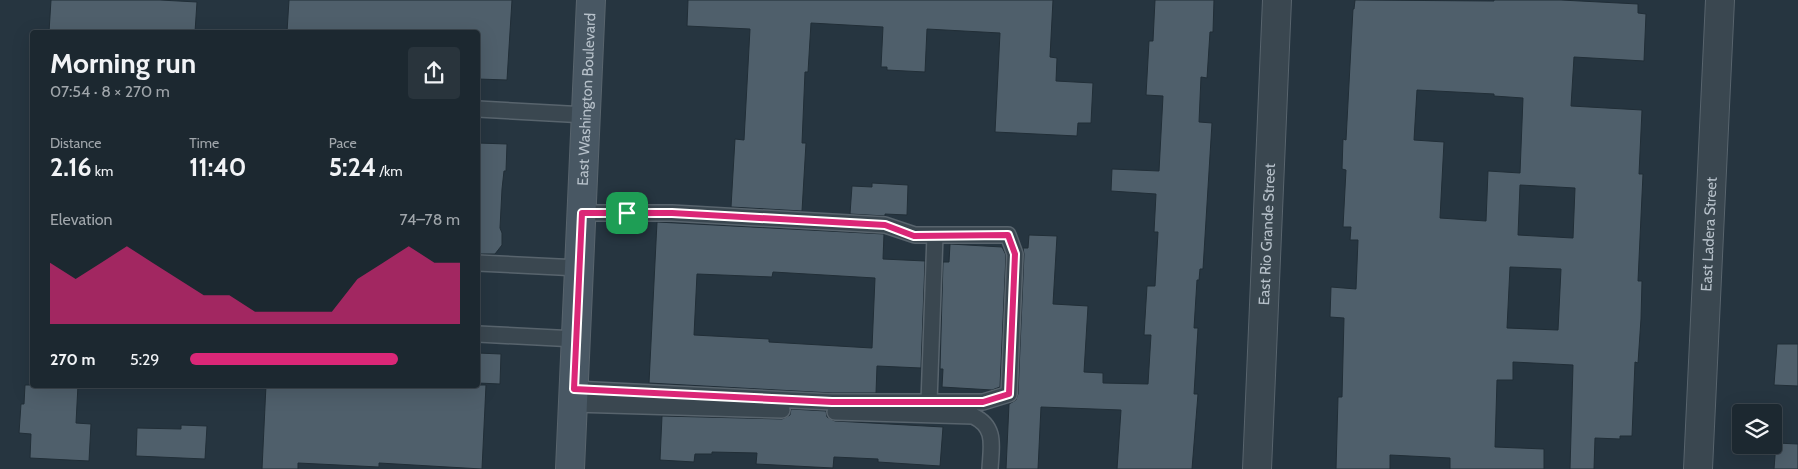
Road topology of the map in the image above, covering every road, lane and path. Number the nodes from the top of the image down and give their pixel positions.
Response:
1 (591, 0) edge
2 (1277, 0) edge
3 (1720, 0) edge
4 (480, 109) edge
5 (586, 115) junction
6 (582, 213) junction
7 (936, 235) junction
8 (480, 263) edge
9 (580, 268) junction
10 (480, 334) edge
11 (576, 339) junction
12 (574, 397) junction
13 (929, 402) junction
14 (570, 469) edge
15 (990, 469) edge
16 (1257, 469) edge
17 (1698, 469) edge

1 - 5 main road, East Washington Boulevard
2 - 16 street, East Rio Grande Street
3 - 17 street, East Ladera Street
4 - 5 lane
5 - 6 main road, East Washington Boulevard
6 - 7 lane
6 - 9 main road, East Washington Boulevard
7 - 13 lane
7 - 13 lane
8 - 9 lane
9 - 11 main road, East Washington Boulevard
10 - 11 lane
11 - 12 main road, East Washington Boulevard
12 - 13 lane
12 - 14 main road, East Washington Boulevard
12 - 15 lane

